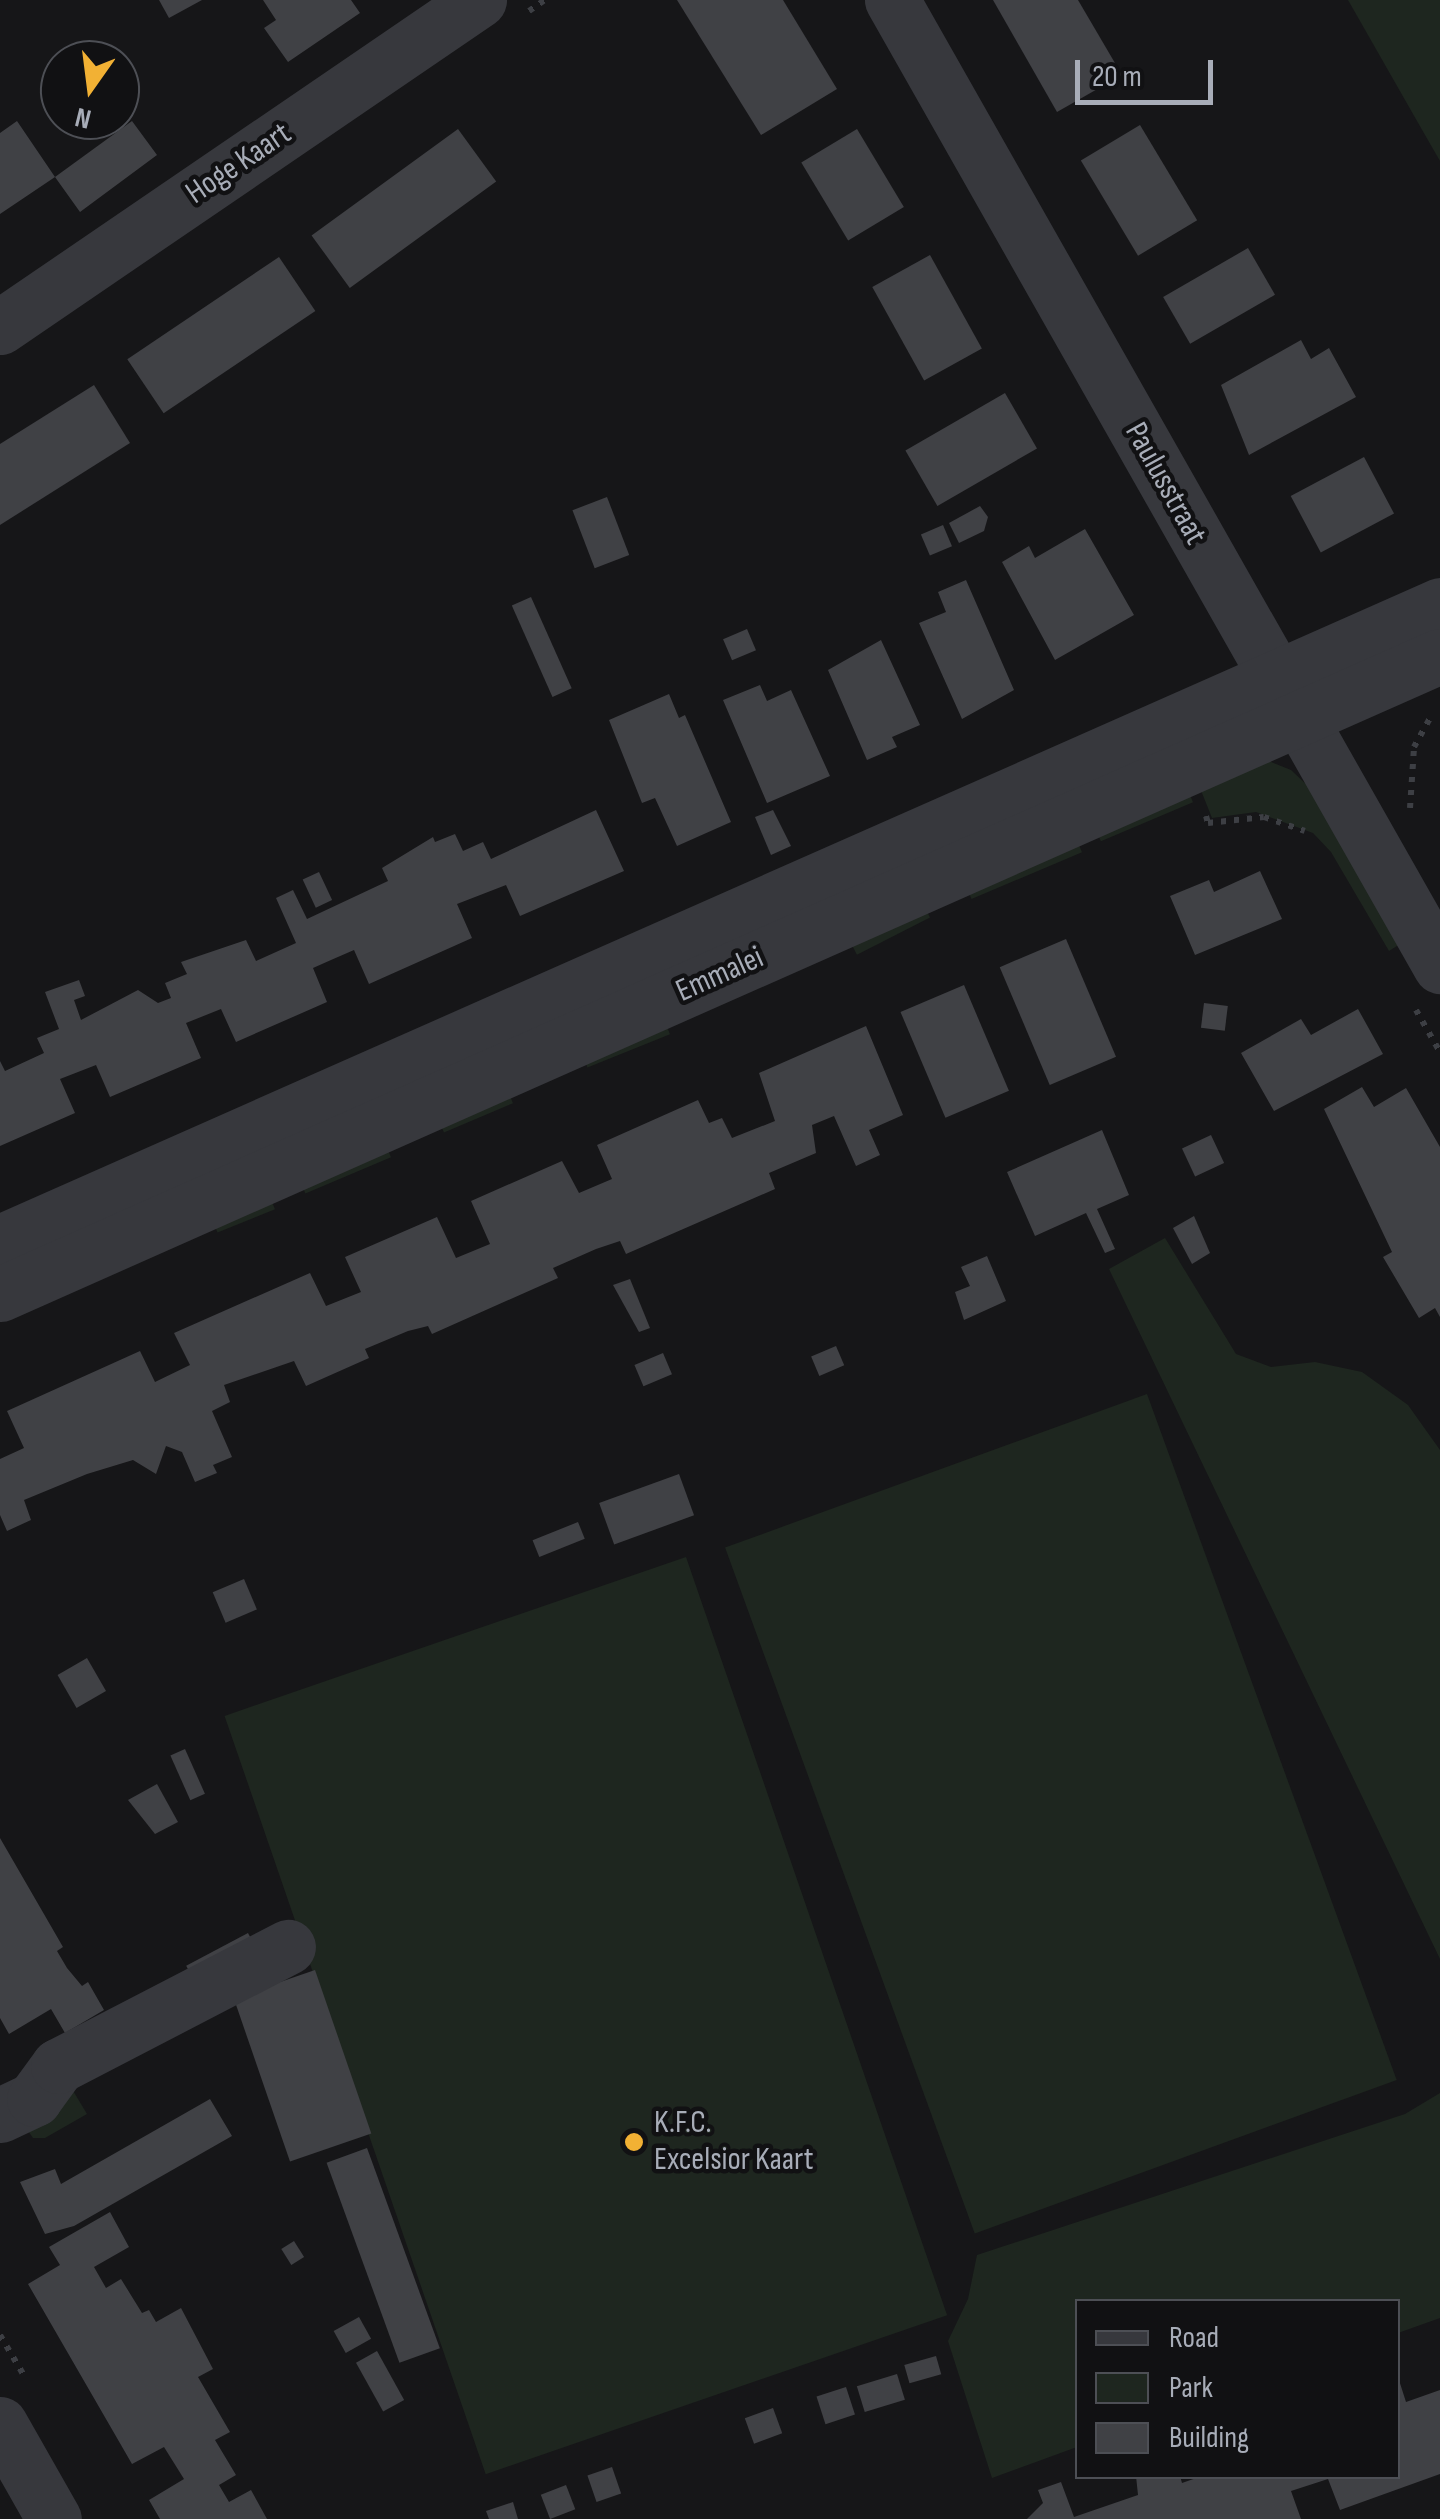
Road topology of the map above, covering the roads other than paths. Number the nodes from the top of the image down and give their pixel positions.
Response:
1 (479, 0) edge
2 (892, 0) edge
3 (0, 327) edge
4 (1440, 606) edge
5 (1434, 681) edge
6 (1287, 698) junction
7 (1424, 981) edge
8 (0, 1242) edge
9 (0, 1294) edge
10 (288, 1947) dead end
11 (0, 2115) edge
12 (0, 2424) edge
13 (54, 2519) edge

1 - 3 street, Hoge Kaart
2 - 6 street, Paulusstraat
4 - 6 street, Emmalei
5 - 6 street, Emmalei
6 - 7 street, Paulusstraat
6 - 8 street, Emmalei
6 - 9 street, Emmalei
10 - 11 street
12 - 13 street

